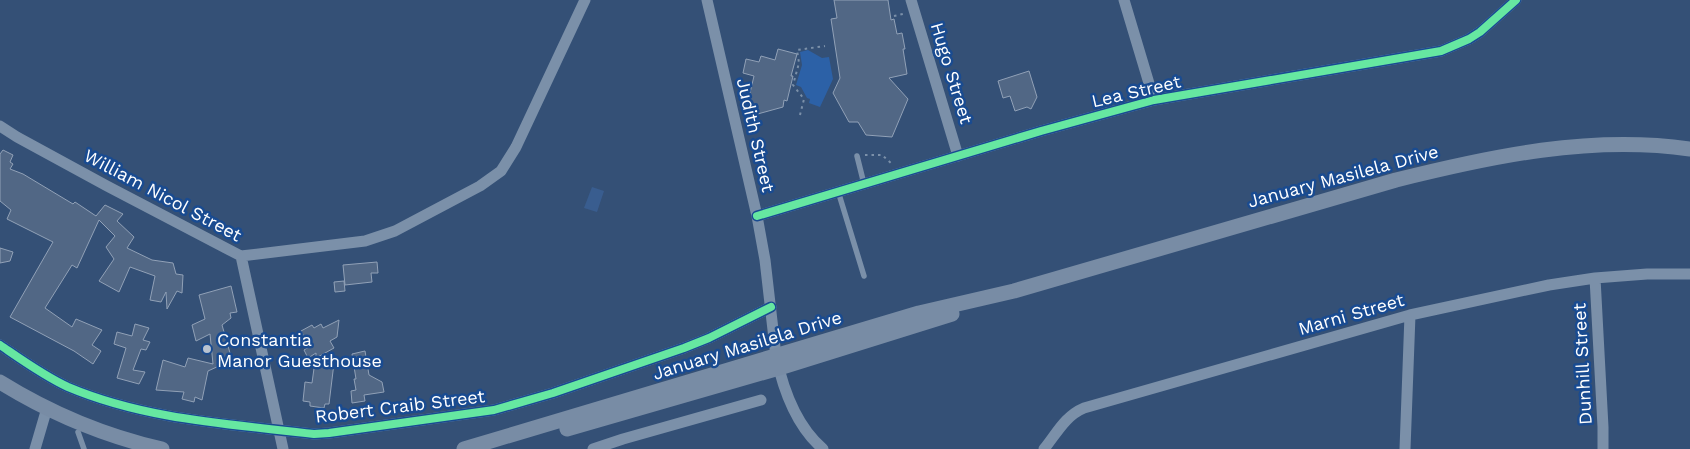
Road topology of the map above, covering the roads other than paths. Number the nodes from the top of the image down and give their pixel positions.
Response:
1 (585, 0) edge
2 (707, 0) edge
3 (912, 0) edge
4 (1124, 0) edge
5 (1516, 0) edge
6 (1154, 100) junction
7 (0, 126) edge
8 (1690, 148) edge
9 (857, 156) road end
10 (958, 156) junction
11 (864, 184) junction
12 (838, 192) junction
13 (757, 216) junction
14 (241, 256) junction
15 (1690, 274) edge
16 (864, 276) dead end
17 (1595, 278) junction
18 (772, 307) junction
19 (1410, 315) junction
20 (0, 345) edge
21 (777, 362) junction
22 (0, 382) edge
23 (0, 394) edge
24 (761, 400) dead end
25 (46, 412) junction
26 (278, 430) junction
27 (78, 432) junction
28 (35, 449) edge
29 (84, 449) edge
30 (126, 449) edge
31 (162, 449) edge
32 (282, 449) edge
33 (464, 449) edge
34 (493, 449) edge
35 (593, 449) edge
36 (823, 449) edge
37 (1044, 449) edge
38 (1405, 449) edge
39 (1603, 449) edge

1 - 14 street, William Nicol Street
2 - 13 street, Judith Street
3 - 10 street, Hugo Street
4 - 6 street
5 - 6 street, Lea Street
6 - 10 street, Lea Street
7 - 14 street, William Nicol Street
8 - 21 main road, January Masilela Drive
9 - 11 lane
10 - 11 street, Lea Street
11 - 12 street, Lea Street
12 - 13 street, Lea Street
12 - 16 lane
13 - 18 street, Judith Street
14 - 26 street
15 - 17 street, Marni Street
17 - 19 street, Marni Street
17 - 39 street, Dunhill Street
18 - 21 street, Judith Street
18 - 26 street, Robert Craib Street
19 - 37 street, Marni Street
19 - 38 street
20 - 26 street, Robert Craib Street
21 - 33 main road, January Masilela Drive
21 - 34 main road, January Masilela Drive
21 - 36 street, Judith Street
22 - 25 main road
23 - 25 main road
24 - 35 street
25 - 27 main road
25 - 28 street
25 - 31 main road
26 - 32 street
27 - 29 lane
27 - 30 main road

